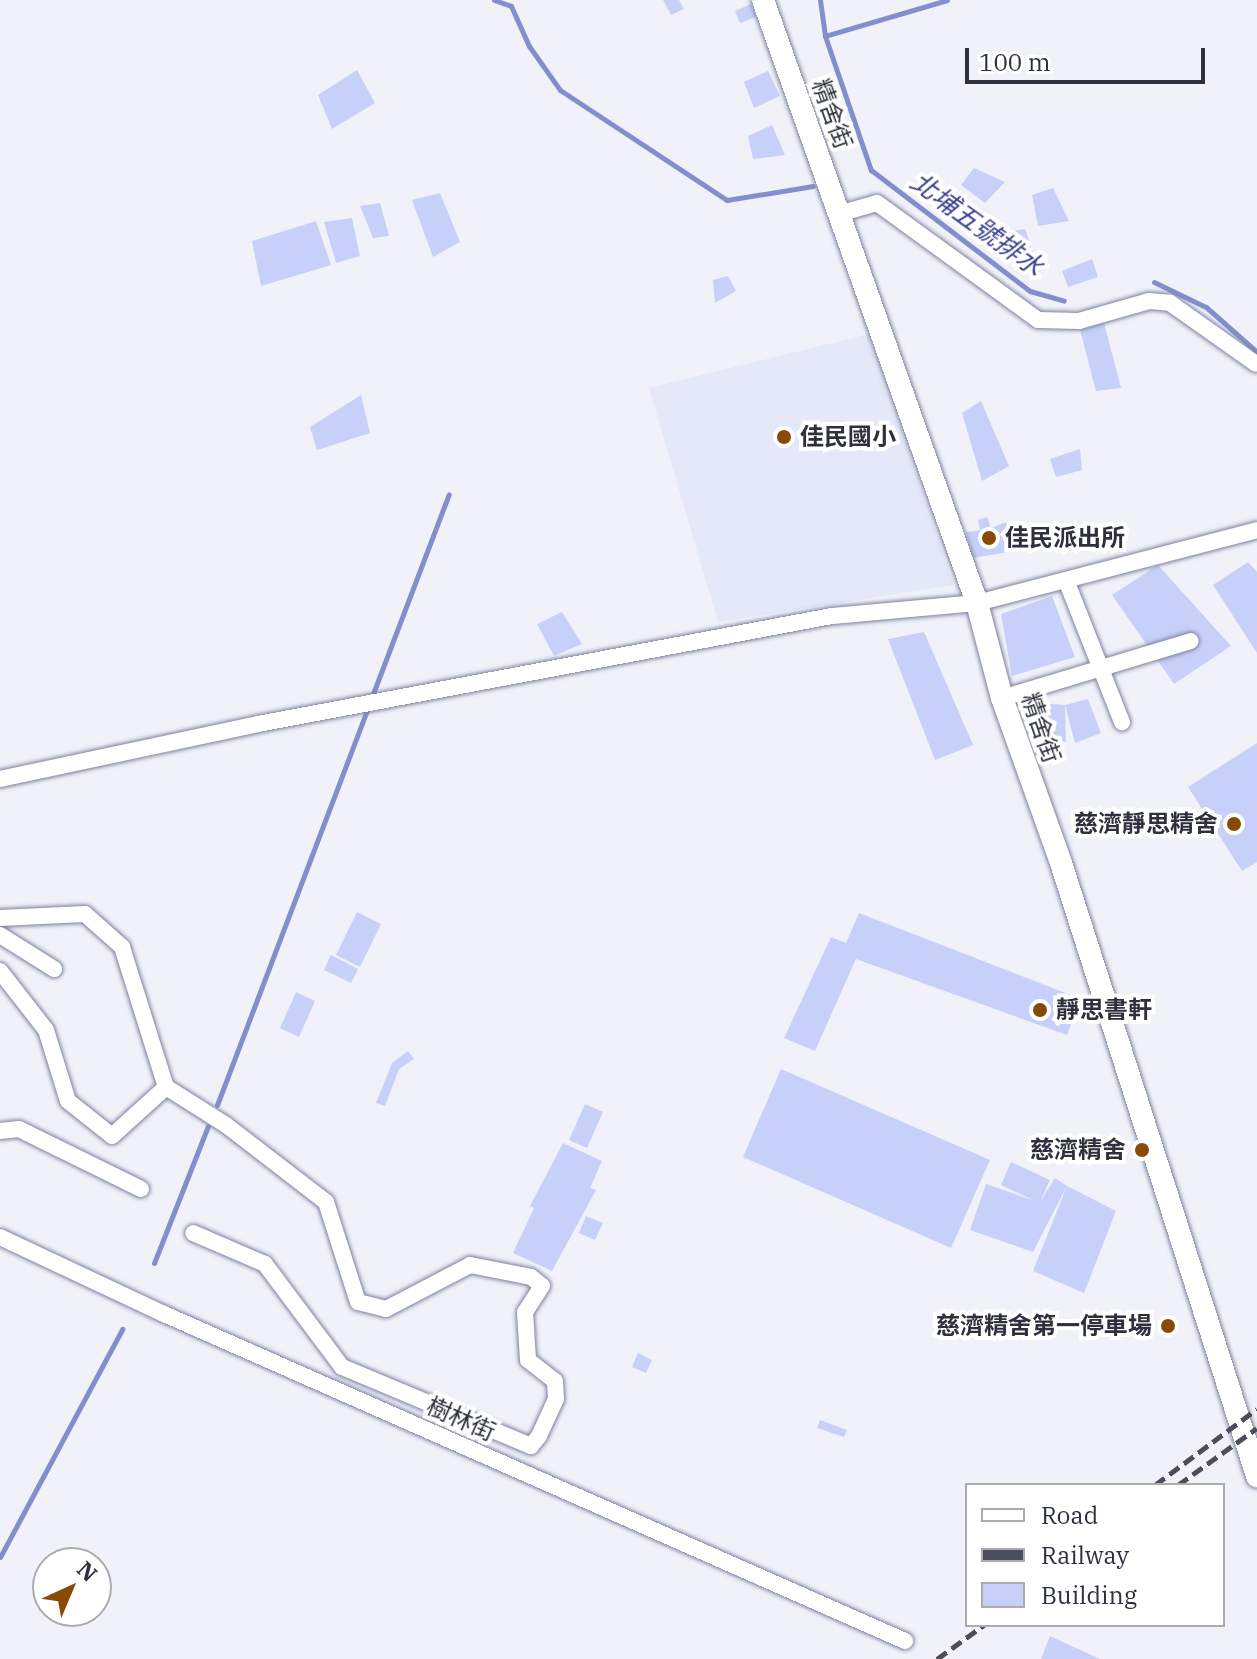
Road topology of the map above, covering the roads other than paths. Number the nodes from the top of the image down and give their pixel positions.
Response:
1 (763, 0) edge
2 (842, 213) junction
3 (1256, 364) edge
4 (1257, 530) edge
5 (1066, 580) junction
6 (977, 603) junction
7 (1191, 641) dead end
8 (1100, 665) junction
9 (1002, 698) junction
10 (1122, 722) dead end
11 (0, 779) edge
12 (0, 918) edge
13 (0, 935) edge
14 (54, 969) dead end
15 (0, 971) edge
16 (166, 1087) junction
17 (0, 1131) edge
18 (141, 1189) dead end
19 (193, 1233) dead end
20 (0, 1237) edge
21 (1257, 1476) edge
22 (905, 1641) dead end

1 - 2 street, 精舍街
2 - 3 street
2 - 6 street, 精舍街
4 - 5 street
5 - 6 street
5 - 8 street
6 - 9 street, 精舍街
6 - 11 street
7 - 8 street
8 - 9 street
8 - 10 street
9 - 21 street, 精舍街
12 - 16 street
13 - 14 street
15 - 16 street
16 - 19 street
17 - 18 street
20 - 22 street, 樹林街

